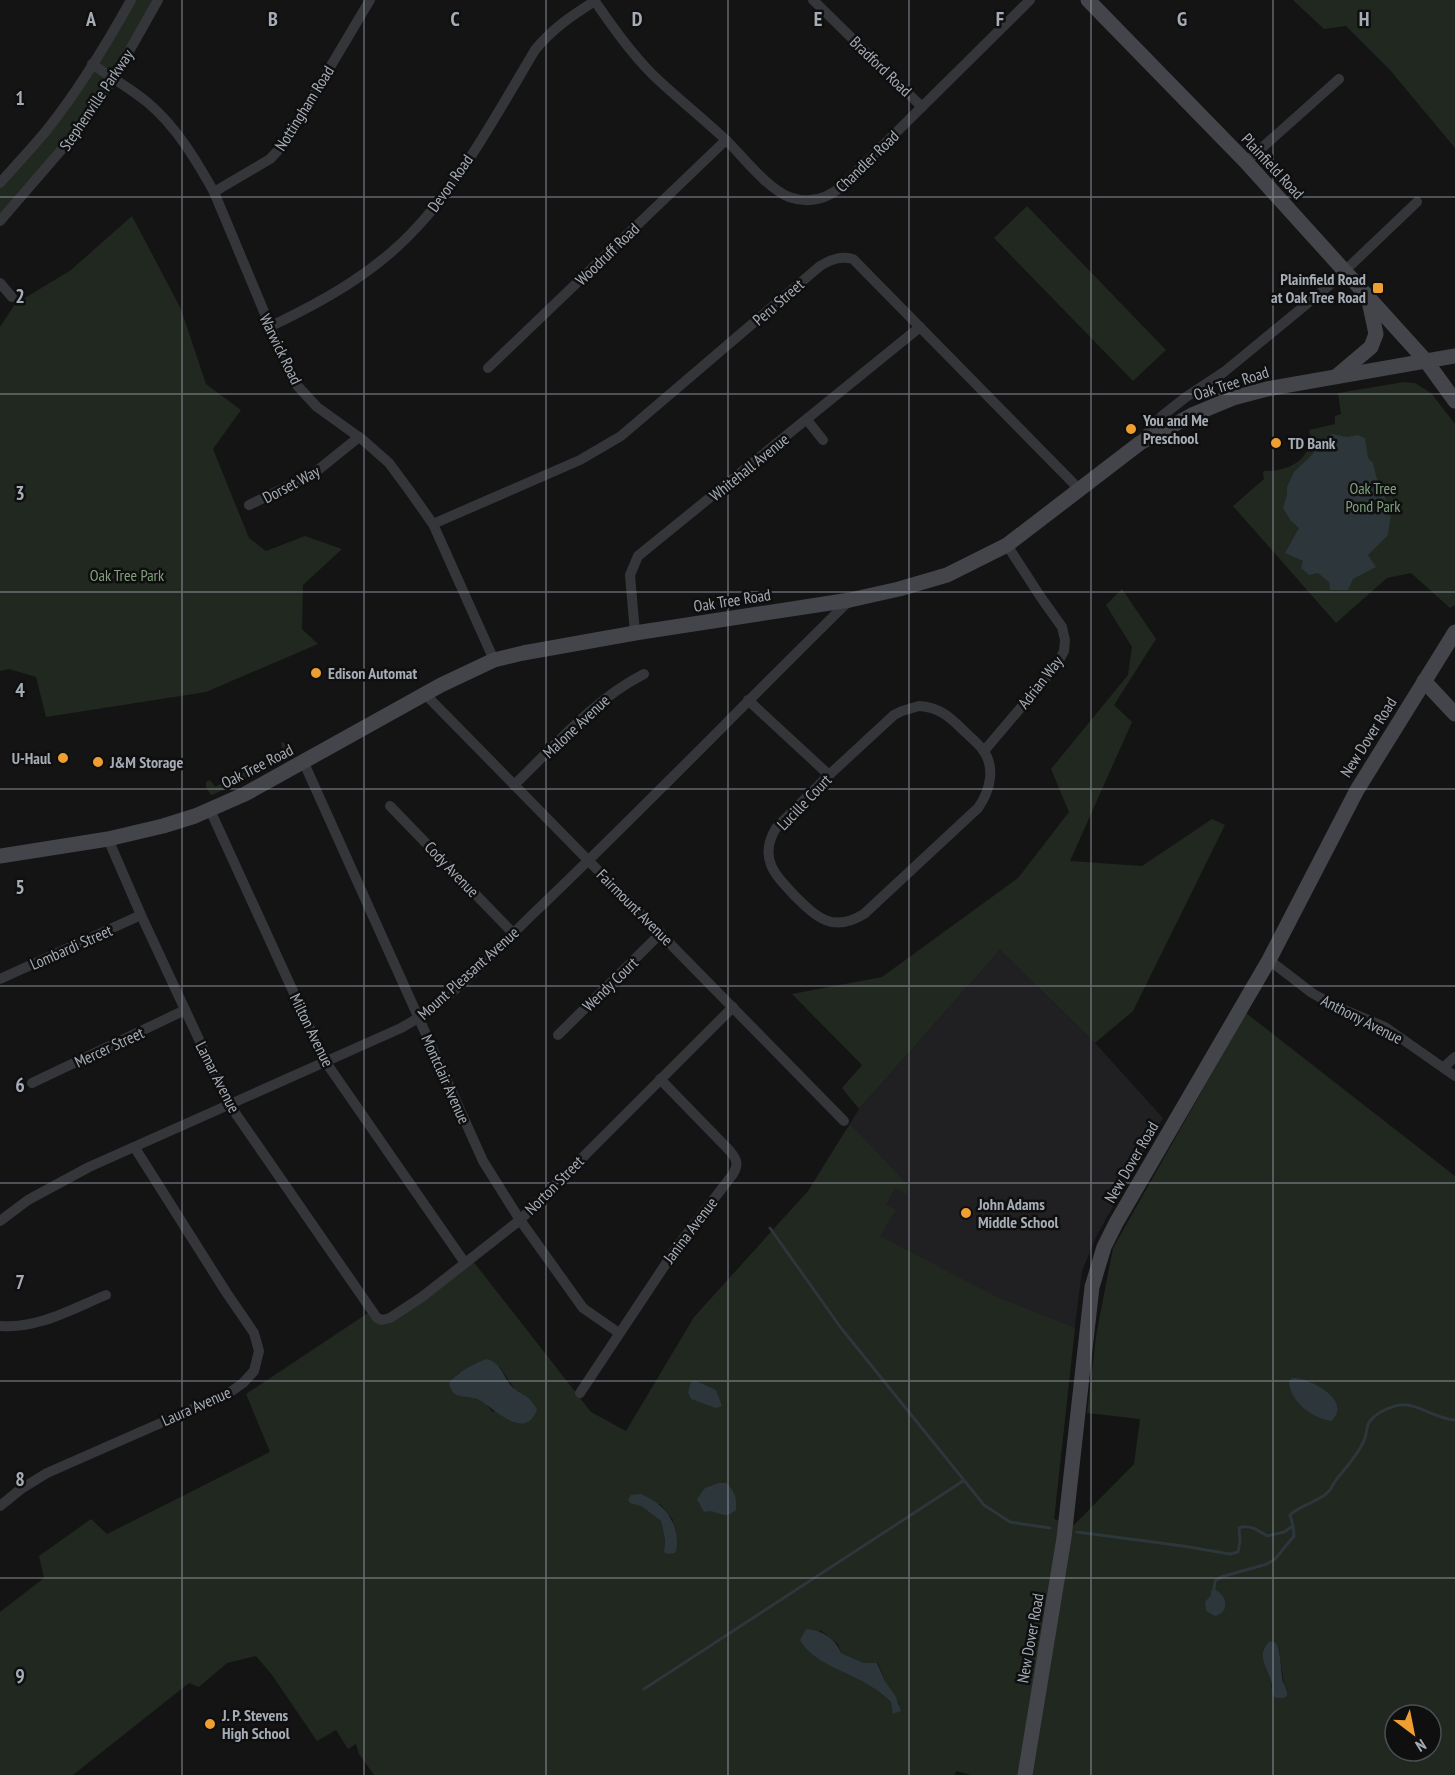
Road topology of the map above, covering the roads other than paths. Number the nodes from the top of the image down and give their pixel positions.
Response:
1 (131, 0) edge
2 (158, 0) edge
3 (370, 0) edge
4 (813, 0) edge
5 (1030, 0) edge
6 (1088, 0) edge
7 (594, 1) edge
8 (92, 64) junction
9 (113, 79) junction
10 (1339, 79) dead end
11 (922, 107) junction
12 (726, 140) junction
13 (1246, 162) junction
14 (0, 183) edge
15 (214, 192) junction
16 (1417, 202) dead end
17 (0, 221) edge
18 (1344, 271) junction
19 (0, 284) edge
20 (12, 297) dead end
21 (1369, 299) junction
22 (269, 327) junction
23 (920, 327) junction
24 (1455, 356) edge
25 (1426, 361) junction
26 (488, 368) dead end
27 (1337, 376) junction
28 (1455, 401) edge
29 (807, 420) junction
30 (359, 437) junction
31 (823, 440) dead end
32 (1140, 443) junction
33 (1080, 490) junction
34 (249, 505) dead end
35 (433, 524) junction
36 (1007, 545) junction
37 (850, 600) junction
38 (1455, 632) edge
39 (635, 633) junction
40 (494, 660) junction
41 (644, 674) dead end
42 (1424, 681) junction
43 (425, 694) junction
44 (748, 700) junction
45 (1455, 714) edge
46 (984, 751) junction
47 (304, 762) junction
48 (829, 775) junction
49 (514, 785) junction
50 (390, 806) dead end
51 (210, 810) junction
52 (108, 839) junction
53 (0, 855) edge
54 (589, 861) junction
55 (141, 915) junction
56 (513, 933) junction
57 (661, 933) junction
58 (1269, 960) junction
59 (0, 979) edge
60 (733, 1008) junction
61 (185, 1010) junction
62 (418, 1019) junction
63 (558, 1035) dead end
64 (1455, 1057) edge
65 (325, 1060) junction
66 (1444, 1067) junction
67 (1455, 1076) edge
68 (660, 1080) junction
69 (32, 1083) dead end
70 (229, 1104) junction
71 (844, 1121) dead end
72 (135, 1148) junction
73 (520, 1220) junction
74 (0, 1221) edge
75 (465, 1263) junction
76 (106, 1294) dead end
77 (362, 1297) joint
78 (0, 1326) edge
79 (619, 1333) junction
80 (580, 1393) dead end
81 (0, 1506) edge
82 (1026, 1775) edge

1 - 8 street, Stephenville Parkway
2 - 9 street, Stephenville Parkway
3 - 15 street, Nottingham Road
4 - 11 street, Bradford Road
5 - 11 street, Chandler Road
6 - 13 street, Plainfield Road
7 - 12 street, Chandler Road
7 - 22 street, Devon Road
8 - 9 street, Warwick Road
8 - 14 street, Stephenville Parkway
9 - 15 street, Warwick Road
9 - 17 street, Stephenville Parkway
10 - 13 street
11 - 12 street, Chandler Road
12 - 26 street, Woodruff Road
13 - 18 street, Plainfield Road
15 - 22 street, Warwick Road
16 - 18 street
18 - 21 street, Plainfield Road
18 - 32 street
19 - 20 street
21 - 25 street, Plainfield Road
21 - 27 street
22 - 30 street, Warwick Road
23 - 29 street, Whitehall Avenue
23 - 33 street, Peru Street
23 - 35 street, Peru Street
24 - 25 street, Oak Tree Road
25 - 27 street, Oak Tree Road
25 - 28 street
27 - 32 street, Oak Tree Road
29 - 31 street
29 - 39 street, Whitehall Avenue
30 - 34 street, Dorset Way
30 - 35 street, Warwick Road
32 - 33 street, Oak Tree Road
33 - 36 street, Oak Tree Road
35 - 40 street, Warwick Road
36 - 37 street, Oak Tree Road
36 - 46 street, Adrian Way
37 - 39 street, Oak Tree Road
37 - 44 street, Mount Pleasant Avenue
38 - 42 street, New Dover Road
39 - 40 street, Oak Tree Road
40 - 43 street, Oak Tree Road
41 - 49 street, Malone Avenue
42 - 45 street
42 - 58 street, New Dover Road
43 - 47 street, Oak Tree Road
43 - 49 street, Fairmount Avenue
44 - 48 street
44 - 54 street, Mount Pleasant Avenue
46 - 48 street, Lucille Court
46 - 48 street, Lucille Court
47 - 51 street, Oak Tree Road
47 - 62 street, Montclair Avenue
49 - 54 street, Fairmount Avenue
50 - 56 street, Cody Avenue
51 - 52 street, Oak Tree Road
51 - 65 street, Milton Avenue
52 - 53 street, Oak Tree Road
52 - 55 street, Lamar Avenue
54 - 56 street, Mount Pleasant Avenue
54 - 57 street, Fairmount Avenue
55 - 59 street, Lombardi Street
55 - 61 street, Lamar Avenue
56 - 62 street, Mount Pleasant Avenue
57 - 60 street, Fairmount Avenue
57 - 63 street, Wendy Court
58 - 66 street, Anthony Avenue
58 - 82 street, New Dover Road
60 - 68 street, Norton Street
60 - 71 street, Fairmount Avenue
61 - 69 street, Mercer Street
61 - 70 street, Lamar Avenue
62 - 65 street, Mount Pleasant Avenue
62 - 73 street, Montclair Avenue
64 - 66 street
65 - 70 street, Mount Pleasant Avenue
65 - 75 street, Milton Avenue
66 - 67 street, Anthony Avenue
68 - 73 street, Norton Street
68 - 79 street, Janina Avenue
70 - 72 street, Mount Pleasant Avenue
70 - 77 street, Lamar Avenue
72 - 74 street, Mount Pleasant Avenue
72 - 81 street, Laura Avenue
73 - 75 street, Norton Street
73 - 79 street, Montclair Avenue
75 - 77 street, Norton Street
76 - 78 street
79 - 80 street, Janina Avenue

